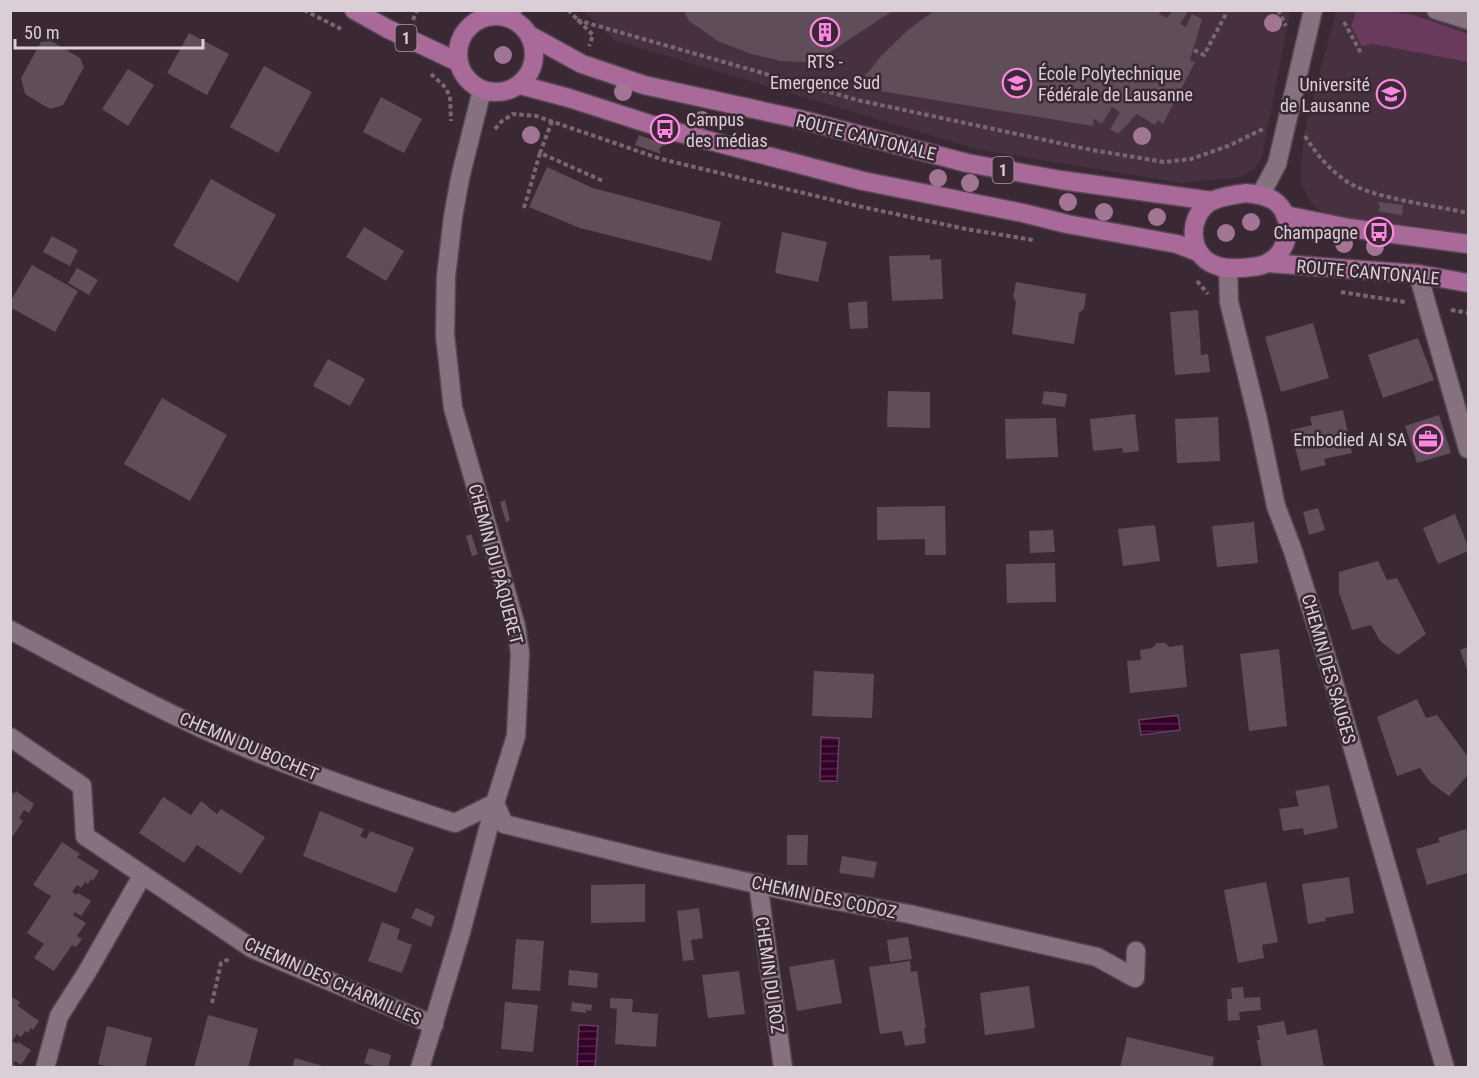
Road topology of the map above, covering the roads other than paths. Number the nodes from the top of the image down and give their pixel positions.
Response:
1 (354, 10) edge
2 (1313, 10) edge
3 (1436, 10) edge
4 (476, 14) edge
5 (512, 14) edge
6 (1468, 20) edge
7 (531, 36) junction
8 (458, 62) junction
9 (520, 85) junction
10 (482, 90) junction
11 (1261, 194) junction
12 (1212, 201) junction
13 (1285, 215) junction
14 (1468, 244) edge
15 (1198, 252) junction
16 (1268, 264) junction
17 (1228, 268) junction
18 (1418, 274) junction
19 (1468, 283) edge
20 (1468, 448) edge
21 (10, 630) edge
22 (10, 737) edge
23 (495, 803) junction
24 (142, 876) junction
25 (758, 883) junction
26 (1136, 951) dead end
27 (434, 1025) junction
28 (45, 1068) edge
29 (420, 1068) edge
30 (783, 1068) edge
31 (1445, 1068) edge

1 - 8 main road, 1
2 - 11 street
3 - 6 street
4 - 5 main road
4 - 8 main road
5 - 7 main road
7 - 9 main road
7 - 12 main road, ROUTE CANTONALE / 1
8 - 10 main road
9 - 10 main road
9 - 15 main road, 1
10 - 23 street, CHEMIN DU PÂQUERET
11 - 12 main road
11 - 13 main road
12 - 15 main road
13 - 14 main road
13 - 16 main road
15 - 17 main road
16 - 17 main road
16 - 18 main road, ROUTE CANTONALE
17 - 31 street, CHEMIN DES SAUGES
18 - 19 main road, ROUTE CANTONALE
18 - 20 street
21 - 23 street, CHEMIN DU BOCHET
22 - 24 street, CHEMIN DES CHARMILLES
23 - 25 street, CHEMIN DES CODOZ
23 - 27 street, CHEMIN DU PÂQUERET
24 - 27 street, CHEMIN DES CHARMILLES
24 - 28 street
25 - 26 street, CHEMIN DES CODOZ
25 - 30 street, CHEMIN DU ROZ
27 - 29 street, CHEMIN DU PÂQUERET

